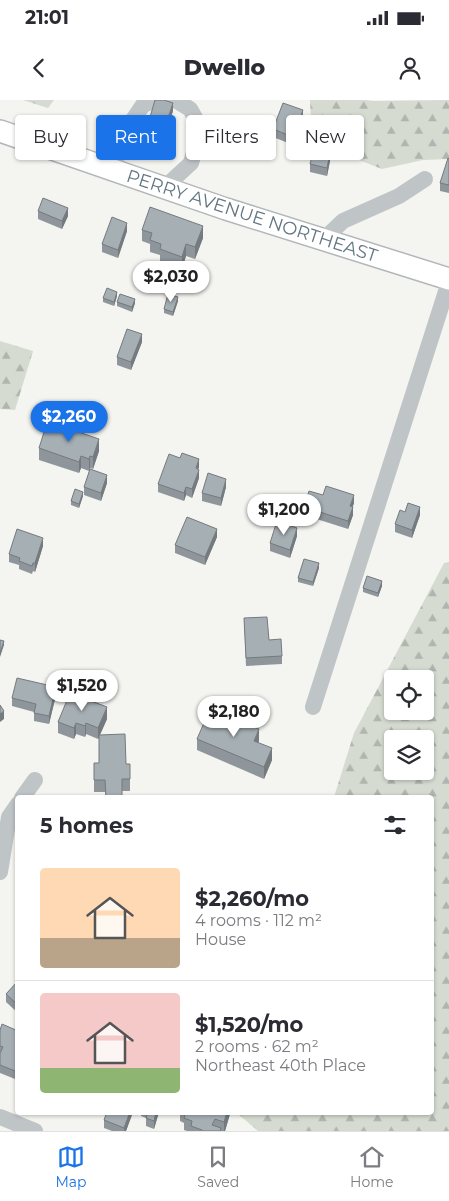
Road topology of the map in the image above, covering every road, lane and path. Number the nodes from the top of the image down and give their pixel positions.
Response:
1 (155, 100) edge
2 (175, 100) edge
3 (0, 131) edge
4 (112, 170) junction
5 (425, 179) dead end
6 (164, 188) junction
7 (323, 240) junction
8 (449, 281) edge
9 (313, 706) dead end
10 (35, 780) dead end
11 (24, 795) edge
12 (15, 808) edge
13 (0, 872) edge
14 (0, 1117) edge
15 (27, 1129) edge

1 - 4 street
2 - 6 street
3 - 4 main road, PERRY AVENUE NORTHEAST
4 - 6 main road, PERRY AVENUE NORTHEAST
5 - 7 street
6 - 7 main road, PERRY AVENUE NORTHEAST
7 - 8 main road, PERRY AVENUE NORTHEAST
8 - 9 street
10 - 11 street
12 - 13 street
14 - 15 street

